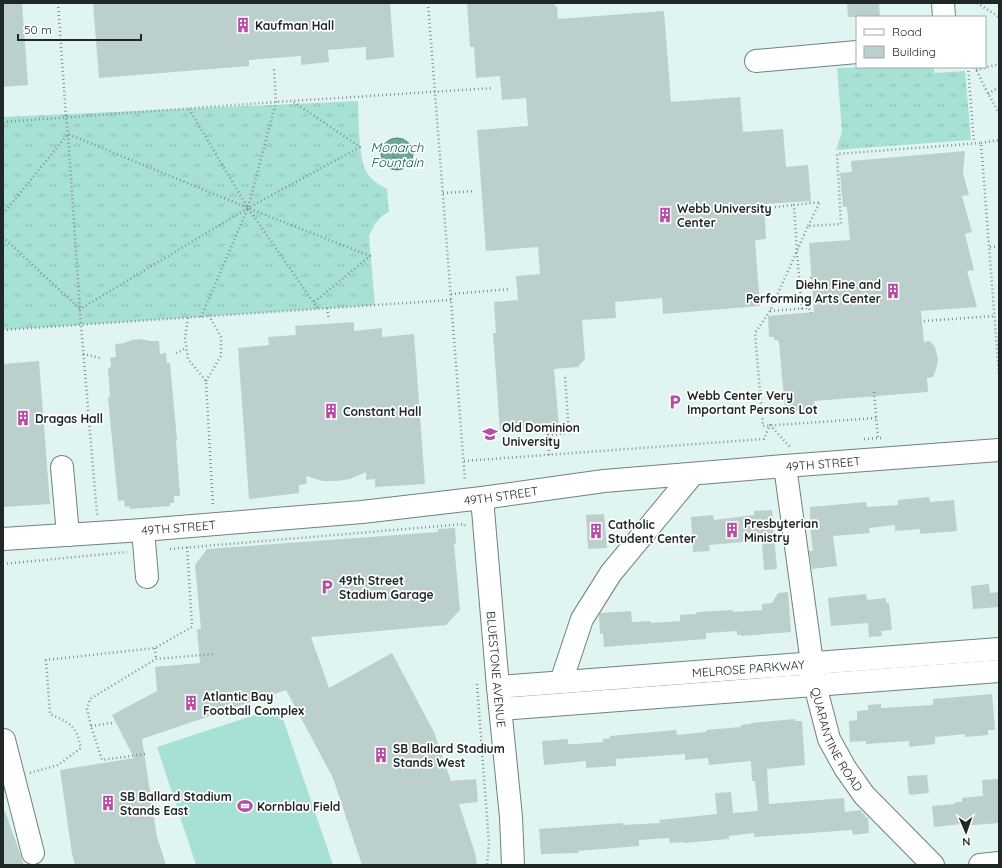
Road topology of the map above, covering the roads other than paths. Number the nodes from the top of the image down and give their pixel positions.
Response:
1 (942, 3) edge
2 (944, 16) edge
3 (856, 52) edge
4 (756, 61) dead end
5 (999, 450) edge
6 (788, 457) junction
7 (62, 467) dead end
8 (693, 474) junction
9 (482, 498) junction
10 (68, 535) junction
11 (3, 539) edge
12 (144, 540) junction
13 (147, 577) dead end
14 (999, 649) edge
15 (811, 664) junction
16 (999, 671) edge
17 (561, 682) junction
18 (815, 685) junction
19 (498, 687) junction
20 (501, 709) junction
21 (4, 740) edge
22 (33, 854) dead end
23 (999, 864) edge
24 (513, 865) edge
25 (933, 865) edge
26 (980, 865) edge

1 - 2 street
3 - 4 street
5 - 6 street, 49TH STREET
6 - 8 street, 49TH STREET
6 - 15 street, QUARANTINE ROAD
7 - 10 street
8 - 9 street, 49TH STREET
8 - 17 street
9 - 12 street, 49TH STREET
9 - 19 street, BLUESTONE AVENUE
10 - 11 street, 49TH STREET
10 - 12 street, 49TH STREET
12 - 13 street
14 - 15 street, MELROSE PARKWAY
15 - 17 street, MELROSE PARKWAY
15 - 18 street, QUARANTINE ROAD
16 - 18 street, MELROSE PARKWAY
17 - 19 street, MELROSE PARKWAY
18 - 20 street, MELROSE PARKWAY
18 - 25 street, QUARANTINE ROAD
19 - 20 street, BLUESTONE AVENUE
20 - 24 street, BLUESTONE AVENUE
21 - 22 street
23 - 26 street

